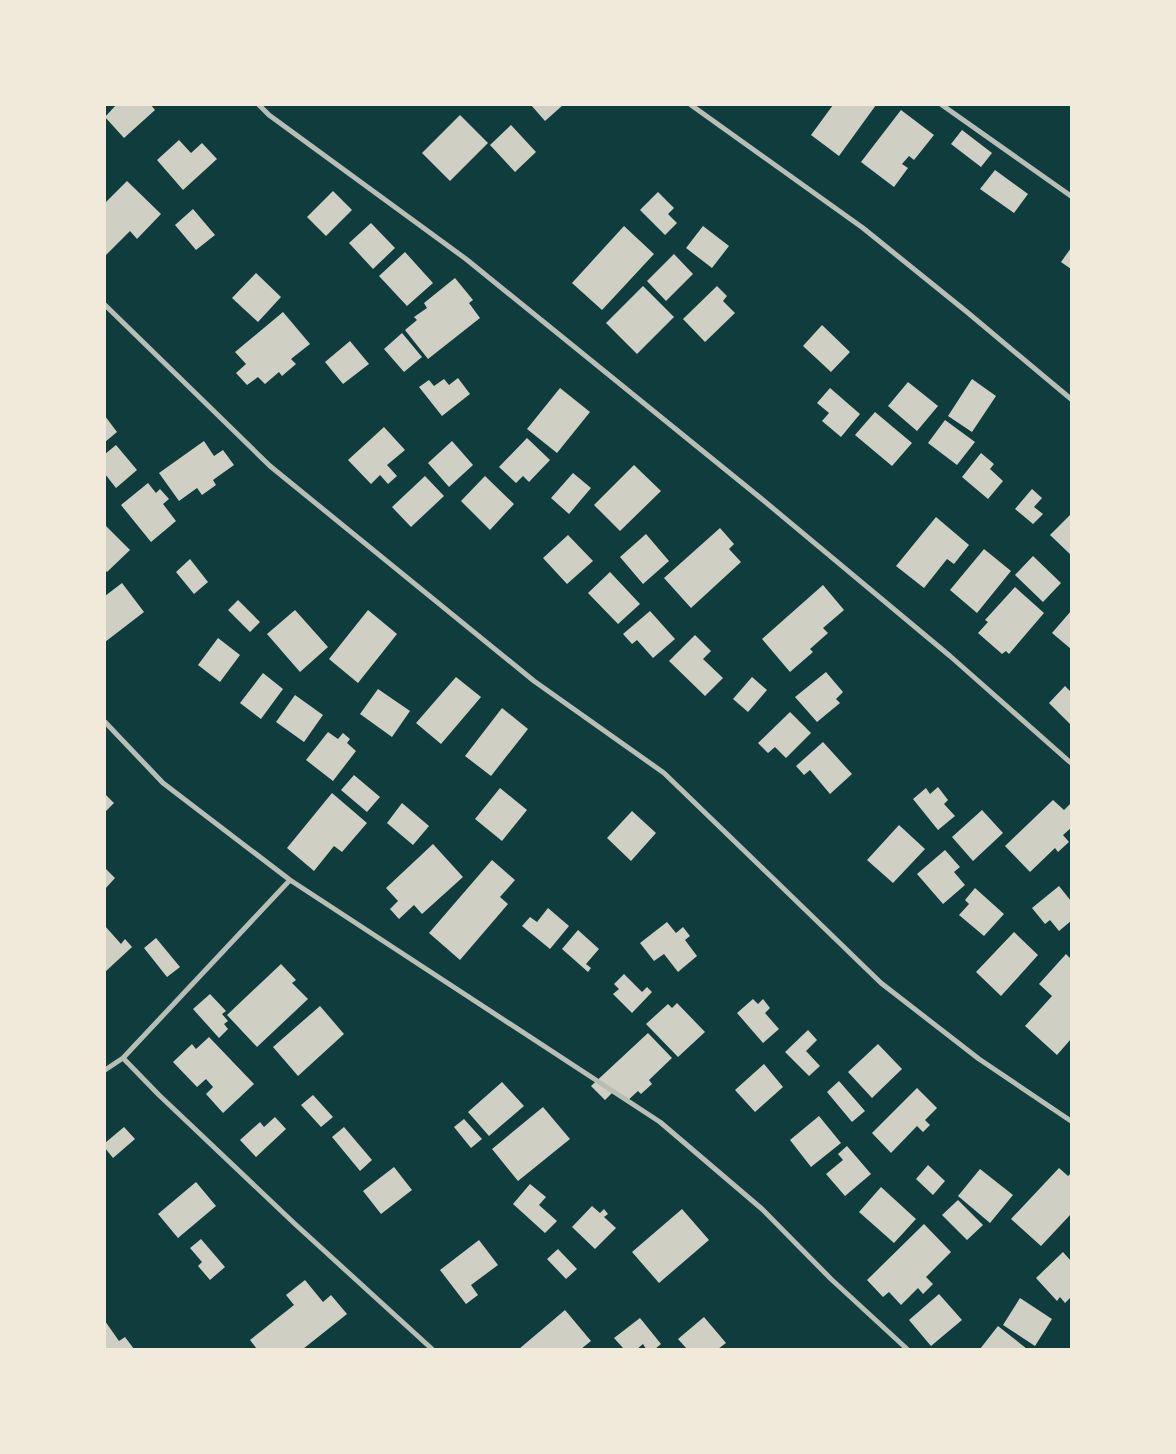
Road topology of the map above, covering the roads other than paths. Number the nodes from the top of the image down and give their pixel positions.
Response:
1 (259, 105) edge
2 (691, 105) edge
3 (942, 105) edge
4 (1071, 196) edge
5 (105, 305) edge
6 (1071, 399) edge
7 (105, 722) edge
8 (1071, 763) edge
9 (290, 880) junction
10 (123, 1058) junction
11 (105, 1070) edge
12 (1071, 1121) edge
13 (432, 1349) edge
14 (907, 1349) edge

1 - 8 street
2 - 6 street
3 - 4 street
5 - 12 street
7 - 9 street
9 - 10 street
9 - 14 street
10 - 11 street
10 - 13 street

